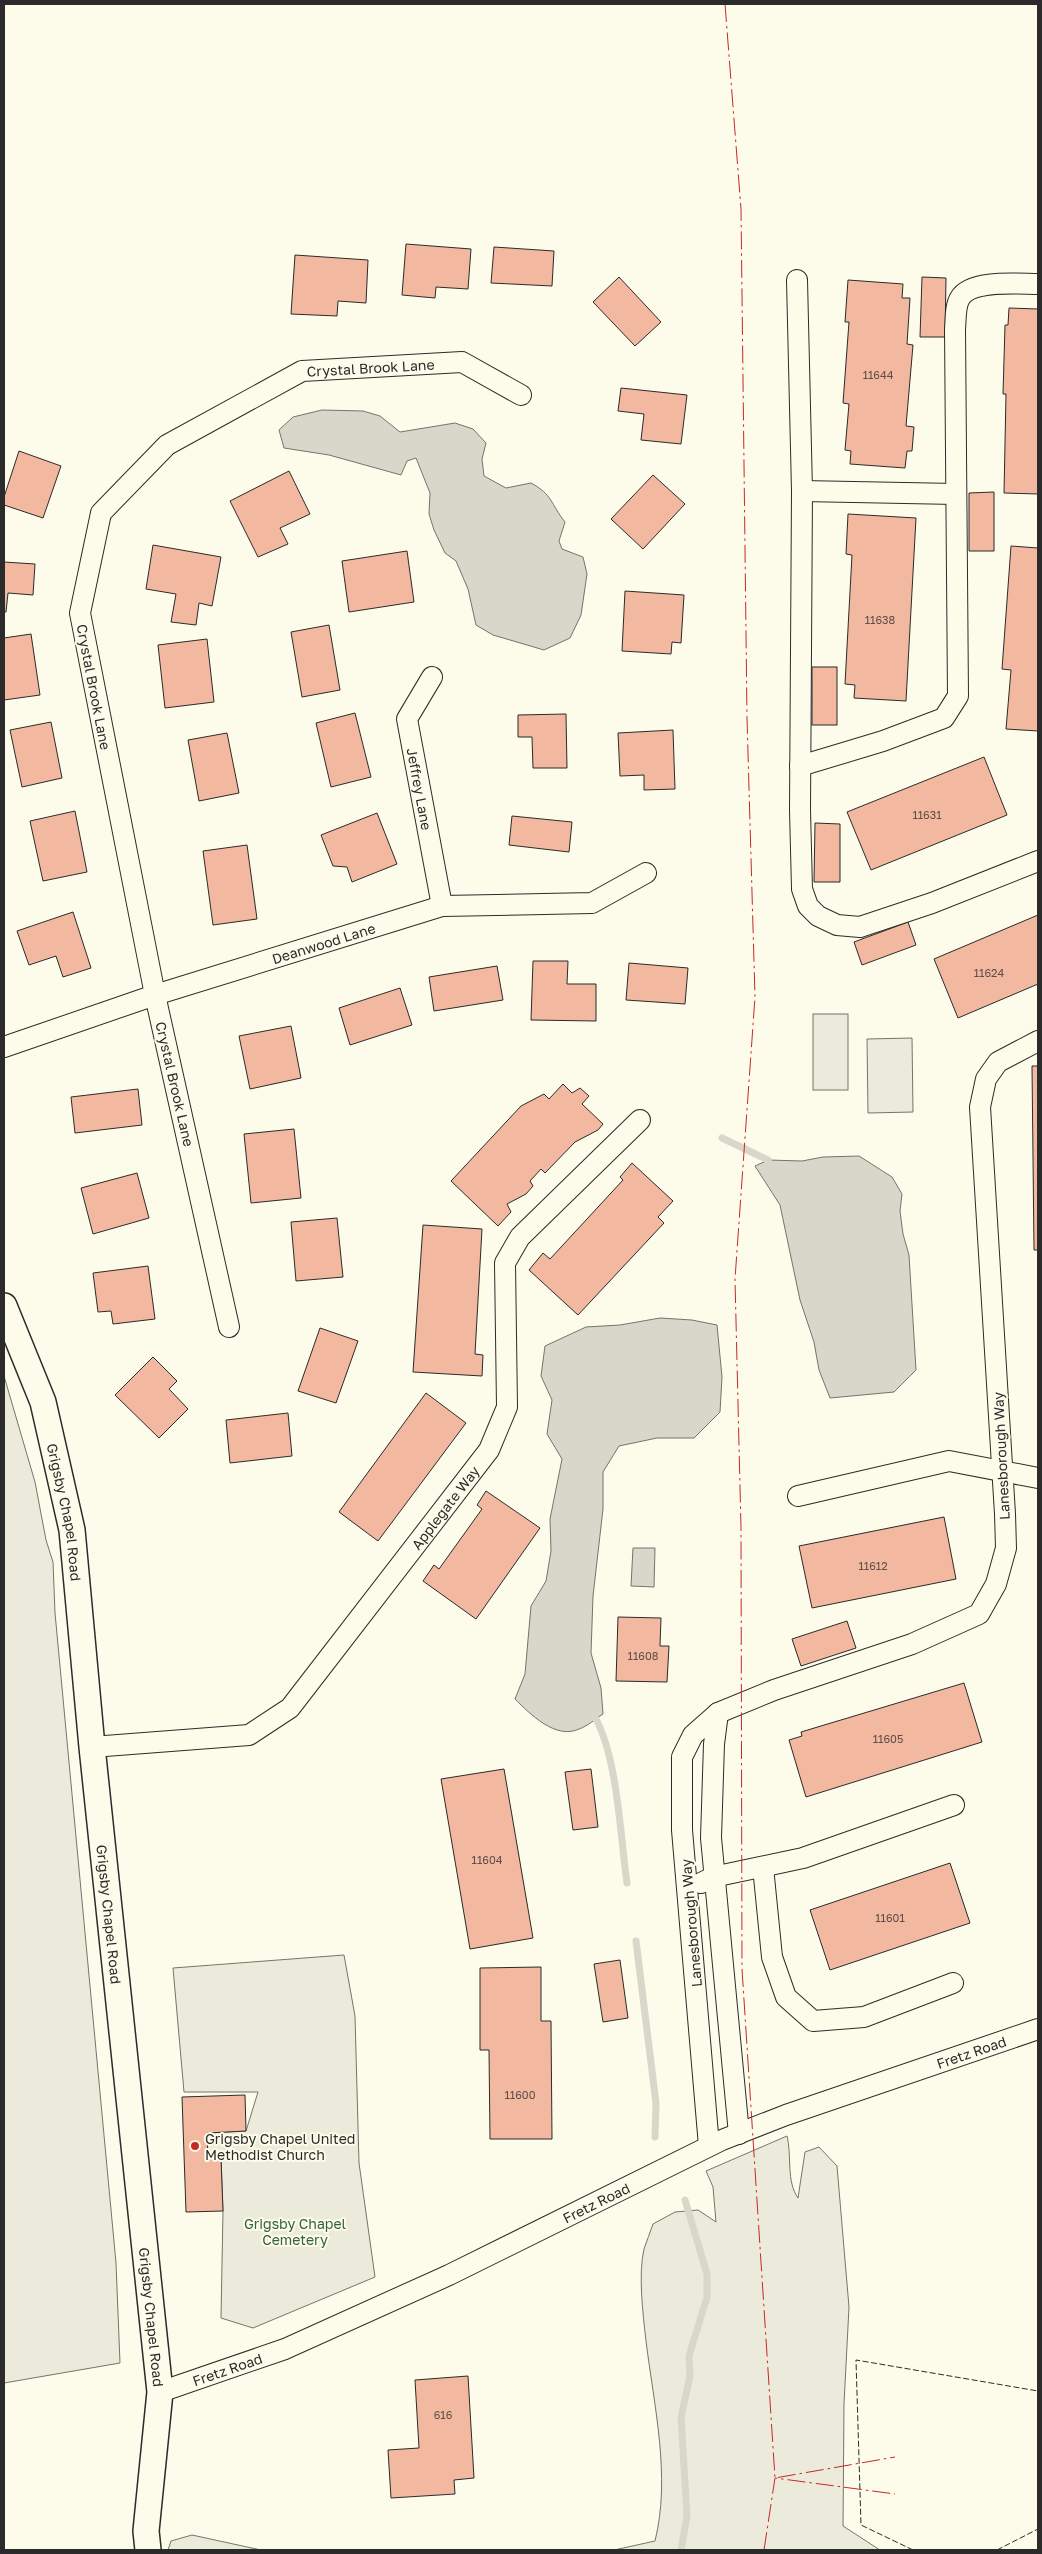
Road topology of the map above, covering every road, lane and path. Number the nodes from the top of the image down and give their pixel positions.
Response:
1 (797, 280) dead end
2 (1038, 284) edge
3 (521, 395) dead end
4 (802, 491) junction
5 (956, 494) junction
6 (432, 677) dead end
7 (800, 766) junction
8 (1038, 861) edge
9 (646, 873) dead end
10 (442, 906) junction
11 (155, 995) junction
12 (1038, 1041) edge
13 (4, 1047) edge
14 (640, 1120) dead end
15 (4, 1306) edge
16 (229, 1327) dead end
17 (1002, 1469) junction
18 (1038, 1478) edge
19 (798, 1496) dead end
20 (718, 1713) junction
21 (92, 1747) junction
22 (954, 1805) dead end
23 (763, 1867) junction
24 (713, 1877) junction
25 (688, 1889) junction
26 (952, 1983) dead end
27 (727, 2015) junction
28 (699, 2018) junction
29 (1038, 2029) edge
30 (739, 2134) junction
31 (709, 2146) junction
32 (160, 2392) junction
33 (144, 2544) edge

1 - 4 street
2 - 5 street
3 - 11 street, Crystal Brook Lane
4 - 5 street
4 - 7 street
5 - 7 street
6 - 10 street, Jeffrey Lane
7 - 8 street
9 - 10 street, Deanwood Lane
10 - 11 street, Deanwood Lane
11 - 13 street, Deanwood Lane
11 - 16 street, Crystal Brook Lane
12 - 17 street, Lanesborough Way
14 - 21 street, Applegate Way
15 - 21 street, Grigsby Chapel Road
17 - 18 street
17 - 19 street
17 - 20 street, Lanesborough Way
20 - 24 street, Lanesborough Way
20 - 25 street, Lanesborough Way
21 - 32 street, Grigsby Chapel Road
22 - 23 street
23 - 24 street
23 - 26 street
24 - 25 street
24 - 27 street, Lanesborough Way
25 - 28 street, Lanesborough Way
27 - 28 street
27 - 30 street, Lanesborough Way
28 - 31 street, Lanesborough Way
29 - 30 street, Fretz Road
30 - 31 street, Fretz Road
31 - 32 street, Fretz Road
32 - 33 street, Grigsby Chapel Road

